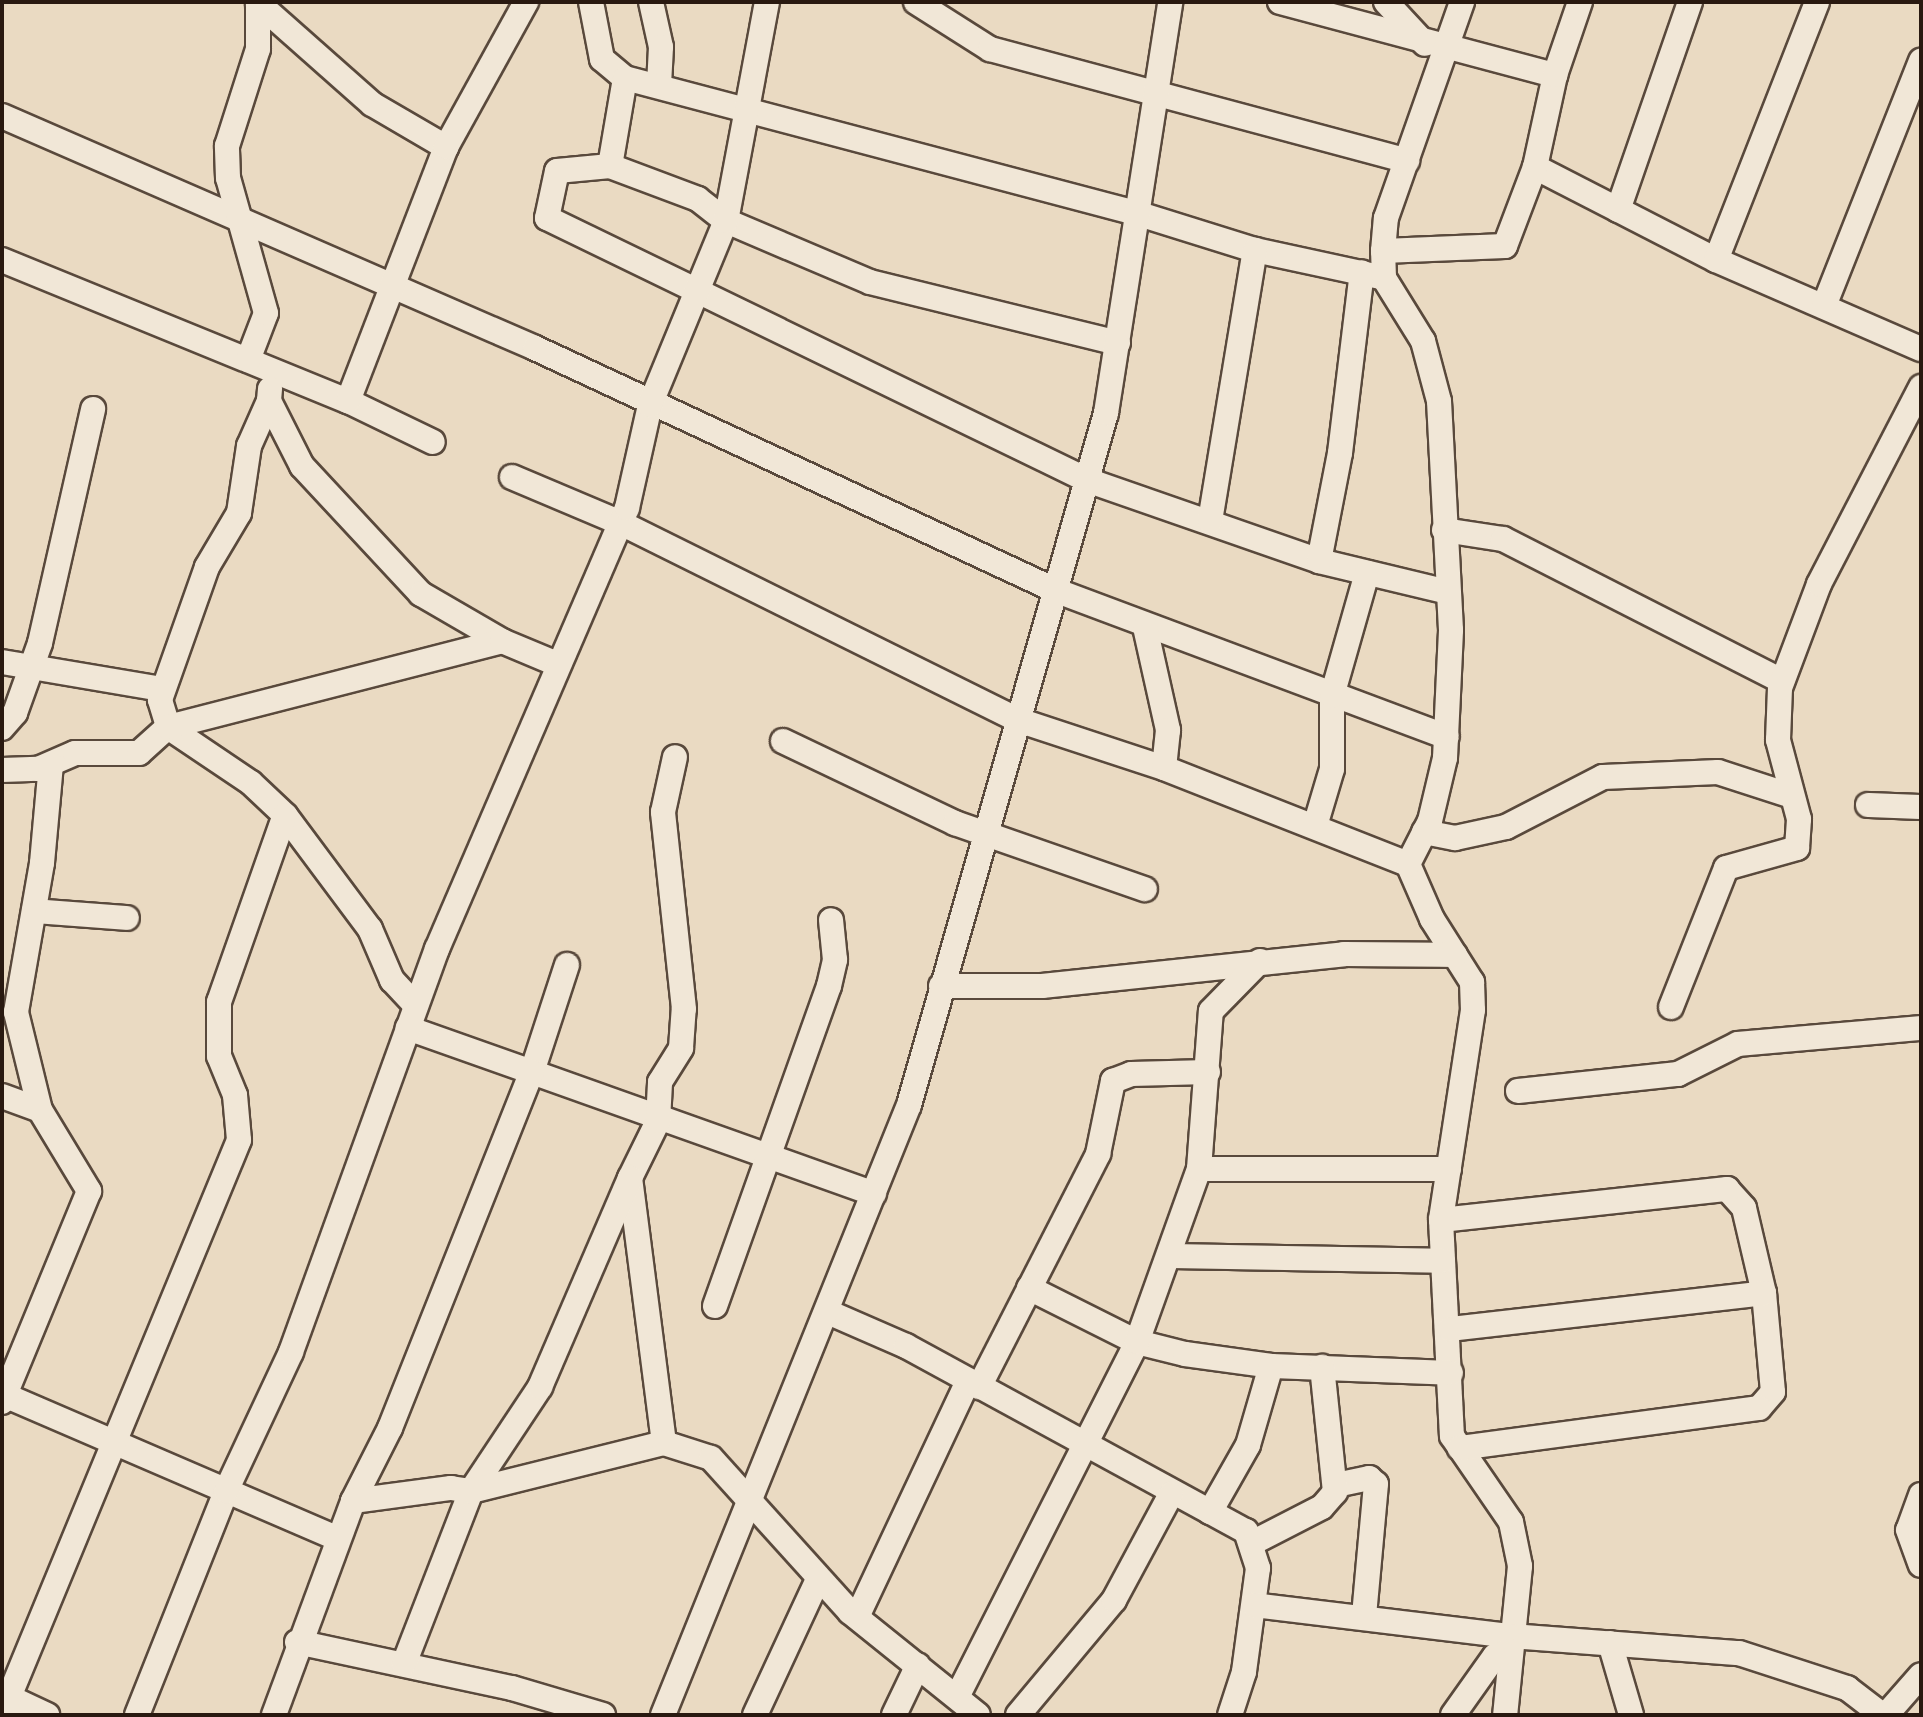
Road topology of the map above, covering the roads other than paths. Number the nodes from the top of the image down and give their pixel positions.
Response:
1 (526, 2) edge
2 (591, 2) edge
3 (651, 2) edge
4 (767, 2) edge
5 (916, 2) edge
6 (1170, 2) edge
7 (1280, 2) edge
8 (1386, 2) edge
9 (1462, 2) edge
10 (1580, 2) edge
11 (1690, 2) edge
12 (1817, 2) edge
13 (258, 3) edge
14 (1437, 47) junction
15 (1921, 61) edge
16 (1555, 75) junction
17 (625, 78) junction
18 (659, 83) junction
19 (1155, 92) junction
20 (1913, 108) edge
21 (746, 109) junction
22 (2, 116) edge
23 (446, 147) junction
24 (1407, 161) junction
25 (610, 166) junction
26 (1535, 167) junction
27 (1618, 210) junction
28 (1136, 213) junction
29 (241, 217) junction
30 (726, 221) junction
31 (1255, 250) junction
32 (1383, 251) junction
33 (2, 260) edge
34 (1716, 260) junction
35 (1373, 275) junction
36 (697, 287) junction
37 (391, 290) junction
38 (1824, 306) junction
39 (1118, 343) junction
40 (1921, 349) edge
41 (248, 360) junction
42 (273, 369) junction
43 (1921, 387) edge
44 (269, 401) junction
45 (348, 401) junction
46 (650, 405) junction
47 (93, 409) dead end
48 (433, 442) dead end
49 (512, 477) dead end
50 (1087, 480) junction
51 (1210, 521) junction
52 (621, 523) junction
53 (1444, 530) junction
54 (1319, 561) junction
55 (1367, 573) junction
56 (1057, 591) junction
57 (1444, 591) junction
58 (1145, 627) junction
59 (502, 641) junction
60 (2, 662) edge
61 (557, 664) junction
62 (32, 666) junction
63 (1782, 681) junction
64 (161, 689) junction
65 (1332, 696) junction
66 (1018, 720) junction
67 (168, 727) junction
68 (2, 728) edge
69 (1447, 737) junction
70 (783, 741) dead end
71 (675, 757) dead end
72 (51, 764) junction
73 (1164, 768) junction
74 (2, 770) edge
75 (1792, 796) junction
76 (1868, 805) dead end
77 (1921, 807) edge
78 (285, 815) junction
79 (1315, 826) junction
80 (1424, 832) junction
81 (985, 834) junction
82 (1408, 864) junction
83 (1145, 889) dead end
84 (34, 911) junction
85 (127, 918) dead end
86 (831, 920) dead end
87 (1455, 955) junction
88 (1260, 961) junction
89 (567, 965) dead end
90 (941, 986) junction
91 (1671, 1007) dead end
92 (412, 1017) junction
93 (1921, 1028) edge
94 (532, 1072) junction
95 (1208, 1072) junction
96 (1518, 1091) dead end
97 (2, 1096) edge
98 (40, 1110) junction
99 (658, 1121) junction
100 (767, 1154) junction
101 (1199, 1169) junction
102 (1449, 1169) junction
103 (630, 1178) junction
104 (874, 1194) junction
105 (1441, 1220) junction
106 (1169, 1256) junction
107 (1443, 1261) junction
108 (1029, 1288) junction
109 (1764, 1293) junction
110 (715, 1306) dead end
111 (828, 1312) junction
112 (1450, 1329) junction
113 (1137, 1342) junction
114 (1271, 1366) junction
115 (1322, 1367) junction
116 (1451, 1373) junction
117 (973, 1384) junction
118 (3, 1397) edge
119 (118, 1442) junction
120 (664, 1443) junction
121 (1084, 1446) junction
122 (1460, 1448) junction
123 (1336, 1485) junction
124 (226, 1491) junction
125 (471, 1491) junction
126 (1171, 1494) junction
127 (1921, 1495) edge
128 (353, 1501) junction
129 (749, 1506) junction
130 (1210, 1512) junction
131 (336, 1538) junction
132 (1254, 1542) junction
133 (1921, 1565) edge
134 (818, 1579) junction
135 (1254, 1605) junction
136 (1364, 1615) junction
137 (857, 1617) junction
138 (297, 1642) junction
139 (1511, 1643) junction
140 (1610, 1643) junction
141 (404, 1664) junction
142 (918, 1665) junction
143 (1921, 1675) edge
144 (958, 1695) junction
145 (4, 1702) edge
146 (47, 1715) edge
147 (137, 1715) edge
148 (274, 1715) edge
149 (603, 1715) edge
150 (663, 1715) edge
151 (755, 1715) edge
152 (894, 1715) edge
153 (978, 1715) edge
154 (1018, 1715) edge
155 (1233, 1715) edge
156 (1453, 1715) edge
157 (1505, 1715) edge
158 (1631, 1715) edge
159 (1884, 1715) edge

1 - 23 street
2 - 17 street
3 - 18 street
4 - 21 street
5 - 19 street
6 - 19 street
7 - 14 street
8 - 14 street
9 - 14 street
10 - 16 street
11 - 27 street
12 - 34 street
13 - 23 street
13 - 29 street
14 - 16 street
14 - 24 street
15 - 20 street
16 - 26 street
17 - 18 street
17 - 25 street
18 - 21 street
19 - 24 street
19 - 28 street
20 - 38 street
21 - 28 street
21 - 30 street
22 - 29 street
23 - 37 street
24 - 32 street
25 - 30 street
25 - 36 street
26 - 27 street
26 - 32 street
27 - 34 street
28 - 31 street
28 - 39 street
29 - 37 street
29 - 41 street
30 - 36 street
30 - 39 street
31 - 35 street
31 - 51 street
32 - 35 street
33 - 41 street
34 - 38 street
35 - 53 street
35 - 54 street
36 - 46 street
36 - 50 street
37 - 45 street
37 - 46 street
38 - 40 street
39 - 50 street
41 - 42 street
42 - 44 street
42 - 45 street
43 - 63 street
44 - 59 street
44 - 64 street
45 - 48 street
46 - 52 street
46 - 56 street
47 - 62 street
49 - 52 street
50 - 51 street
50 - 56 street
51 - 54 street
52 - 61 street
52 - 66 street
53 - 57 street
53 - 63 street
54 - 55 street
55 - 57 street
55 - 65 street
56 - 58 street
56 - 66 street
57 - 69 street
58 - 65 street
58 - 73 street
59 - 61 street
59 - 67 street
60 - 62 street
61 - 92 street
62 - 64 street
62 - 68 street
63 - 75 street
64 - 67 street
65 - 69 street
65 - 79 street
66 - 73 street
66 - 81 street
67 - 72 street
67 - 78 street
69 - 80 street
70 - 81 street
71 - 99 street
72 - 74 street
72 - 84 street
73 - 79 street
75 - 80 street
75 - 91 street
76 - 77 street
78 - 92 street
78 - 119 street
79 - 82 street
80 - 82 street
81 - 83 street
81 - 90 street
82 - 87 street
84 - 85 street
84 - 98 street
86 - 100 street
87 - 88 street
87 - 102 street
88 - 90 street
88 - 95 street
89 - 94 street
90 - 104 street
92 - 94 street
92 - 124 street
93 - 96 street
94 - 99 street
94 - 128 street
95 - 101 street
95 - 108 street
97 - 98 street
98 - 118 street
99 - 100 street
99 - 103 street
100 - 104 street
100 - 110 street
101 - 102 street
101 - 106 street
102 - 105 street
103 - 120 street
103 - 125 street
104 - 111 street
105 - 107 street
105 - 109 street
106 - 107 street
106 - 113 street
107 - 112 street
108 - 113 street
108 - 117 street
109 - 112 street
109 - 122 street
111 - 117 street
111 - 129 street
112 - 116 street
113 - 114 street
113 - 121 street
114 - 115 street
114 - 130 street
115 - 116 street
115 - 123 street
116 - 122 street
117 - 121 street
117 - 137 street
118 - 119 street
119 - 124 street
119 - 145 street
120 - 125 street
120 - 129 street
121 - 126 street
121 - 144 street
122 - 139 street
123 - 132 street
123 - 136 street
124 - 131 street
124 - 147 street
125 - 128 street
125 - 141 street
126 - 130 street
126 - 154 street
127 - 133 street
128 - 131 street
129 - 134 street
129 - 150 street
130 - 132 street
131 - 138 street
132 - 135 street
134 - 137 street
134 - 151 street
135 - 136 street
135 - 155 street
136 - 139 street
137 - 142 street
138 - 141 street
138 - 148 street
139 - 140 street
139 - 156 street
139 - 157 street
140 - 158 street
140 - 159 street
141 - 149 street
142 - 144 street
142 - 152 street
143 - 159 street
144 - 153 street
145 - 146 street

